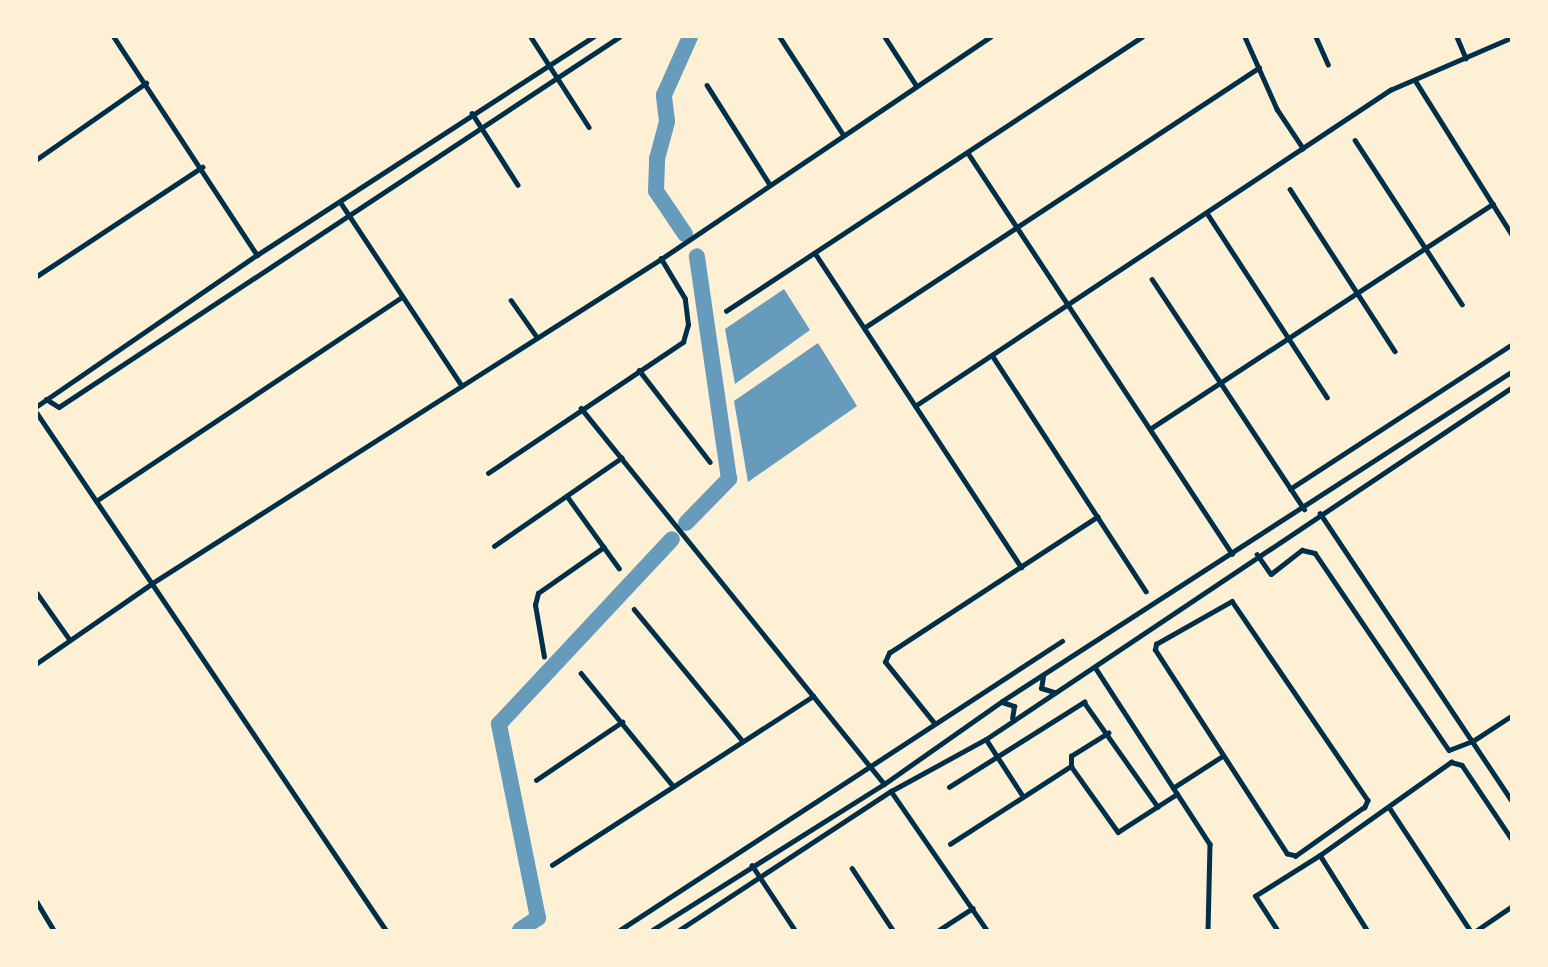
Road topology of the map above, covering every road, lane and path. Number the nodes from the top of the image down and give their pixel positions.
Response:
1 (114, 37) edge
2 (531, 37) edge
3 (593, 37) edge
4 (619, 37) edge
5 (780, 37) edge
6 (885, 37) edge
7 (990, 37) edge
8 (1142, 37) edge
9 (1245, 37) edge
10 (1316, 37) edge
11 (1457, 37) edge
12 (1511, 38) edge
13 (982, 39) edge
14 (1466, 58) junction
15 (1328, 64) dead end
16 (550, 66) junction
17 (1259, 68) junction
18 (556, 76) junction
19 (1415, 79) junction
20 (146, 83) junction
21 (707, 85) dead end
22 (916, 85) junction
23 (472, 113) junction
24 (480, 125) junction
25 (589, 127) dead end
26 (843, 134) junction
27 (1355, 140) dead end
28 (1303, 148) junction
29 (968, 153) junction
30 (37, 159) edge
31 (202, 167) junction
32 (769, 183) junction
33 (518, 185) dead end
34 (1290, 189) dead end
35 (341, 203) junction
36 (1493, 204) junction
37 (1207, 212) junction
38 (348, 215) junction
39 (1018, 228) junction
40 (1511, 233) edge
41 (1426, 248) junction
42 (815, 253) junction
43 (257, 255) junction
44 (661, 259) junction
45 (37, 276) edge
46 (1152, 279) dead end
47 (1357, 293) junction
48 (402, 297) junction
49 (511, 300) dead end
50 (1068, 304) junction
51 (1462, 304) dead end
52 (726, 311) dead end
53 (864, 328) junction
54 (537, 337) junction
55 (1289, 338) junction
56 (1511, 345) edge
57 (1395, 351) dead end
58 (992, 355) junction
59 (639, 370) junction
60 (1511, 372) edge
61 (1220, 383) junction
62 (462, 387) junction
63 (1511, 388) edge
64 (1327, 397) dead end
65 (46, 399) junction
66 (37, 406) edge
67 (915, 406) junction
68 (581, 408) junction
69 (37, 414) edge
70 (1150, 429) junction
71 (621, 458) junction
72 (710, 462) dead end
73 (488, 473) dead end
74 (1290, 489) junction
75 (567, 496) junction
76 (96, 501) junction
77 (1304, 509) junction
78 (1320, 513) junction
79 (1097, 517) junction
80 (494, 545) dead end
81 (604, 548) junction
82 (1232, 554) junction
83 (1257, 554) junction
84 (1021, 567) junction
85 (619, 568) dead end
86 (151, 584) junction
87 (1146, 591) dead end
88 (37, 593) edge
89 (634, 609) dead end
90 (70, 640) junction
91 (1062, 641) dead end
92 (544, 656) dead end
93 (37, 663) edge
94 (1095, 667) junction
95 (1046, 672) junction
96 (582, 673) dead end
97 (1057, 691) junction
98 (813, 696) junction
99 (996, 705) junction
100 (1511, 716) edge
101 (1011, 719) junction
102 (622, 722) junction
103 (934, 723) junction
104 (1108, 733) junction
105 (986, 739) junction
106 (743, 741) junction
107 (1473, 741) junction
108 (997, 756) junction
109 (1221, 757) junction
110 (870, 766) junction
111 (1071, 766) junction
112 (536, 780) dead end
113 (884, 784) junction
114 (673, 786) junction
115 (949, 787) dead end
116 (1173, 788) junction
117 (891, 790) junction
118 (1177, 794) junction
119 (1023, 796) junction
120 (1511, 799) edge
121 (1158, 807) junction
122 (1389, 807) junction
123 (1511, 838) edge
124 (950, 844) dead end
125 (1320, 855) junction
126 (552, 865) dead end
127 (752, 865) junction
128 (852, 868) dead end
129 (760, 877) junction
130 (37, 902) edge
131 (1511, 907) edge
132 (973, 908) junction
133 (54, 930) edge
134 (386, 930) edge
135 (620, 930) edge
136 (652, 930) edge
137 (679, 930) edge
138 (796, 930) edge
139 (893, 930) edge
140 (939, 930) edge
141 (987, 930) edge
142 (1208, 930) edge
143 (1277, 930) edge
144 (1367, 930) edge
145 (1470, 930) edge
146 (1477, 930) edge

1 - 20 street
2 - 16 street
3 - 16 street
4 - 18 street
5 - 26 street
6 - 22 street
7 - 13 street
8 - 29 street
9 - 17 street
10 - 15 street
11 - 14 street
12 - 14 street
13 - 22 street
14 - 19 street
16 - 18 street
16 - 23 street
17 - 28 street
17 - 39 street
18 - 24 street
18 - 25 street
19 - 28 street
19 - 36 street
20 - 30 street
20 - 31 street
21 - 32 street
22 - 26 street
23 - 24 street
23 - 35 street
24 - 33 street
24 - 38 street
26 - 32 street
27 - 41 street
28 - 37 street
29 - 39 street
29 - 42 street
31 - 43 street
31 - 45 street
32 - 44 street
34 - 47 street
35 - 38 street
35 - 43 street
36 - 40 street
36 - 41 street
37 - 50 street
37 - 55 street
38 - 48 street
38 - 65 street
39 - 50 street
39 - 53 street
41 - 47 street
41 - 51 street
42 - 52 street
42 - 53 street
43 - 65 street
44 - 54 street
44 - 59 street
46 - 61 street
47 - 55 street
47 - 57 street
48 - 62 street
48 - 76 street
49 - 54 street
50 - 58 street
50 - 70 street
53 - 67 street
54 - 62 street
55 - 61 street
55 - 64 street
56 - 74 street
58 - 67 street
58 - 79 street
59 - 68 street
59 - 72 street
60 - 77 street
61 - 70 street
61 - 74 street
62 - 86 street
63 - 78 street
65 - 66 street
67 - 84 street
68 - 71 street
68 - 73 street
69 - 76 street
70 - 82 street
71 - 75 street
71 - 98 street
74 - 77 street
75 - 80 street
75 - 81 street
76 - 86 street
77 - 82 street
78 - 83 street
78 - 107 street
79 - 84 street
79 - 87 street
81 - 85 street
81 - 92 street
82 - 95 street
83 - 94 street
83 - 107 street
84 - 103 street
86 - 90 street
86 - 134 street
88 - 90 street
89 - 106 street
90 - 93 street
91 - 103 street
94 - 97 street
94 - 116 street
95 - 97 street
95 - 99 street
96 - 102 street
97 - 101 street
98 - 106 street
98 - 110 street
99 - 101 street
99 - 113 street
100 - 107 street
101 - 105 street
102 - 112 street
102 - 114 street
103 - 110 street
104 - 108 street
104 - 111 street
104 - 121 street
105 - 108 street
105 - 117 street
106 - 114 street
107 - 120 street
108 - 115 street
108 - 119 street
109 - 109 street
109 - 116 street
110 - 113 street
110 - 135 street
111 - 119 street
111 - 121 street
113 - 127 street
114 - 126 street
116 - 118 street
117 - 129 street
117 - 132 street
118 - 121 street
118 - 142 street
119 - 124 street
122 - 123 street
122 - 125 street
122 - 145 street
125 - 143 street
125 - 144 street
127 - 129 street
127 - 136 street
128 - 139 street
129 - 137 street
129 - 138 street
130 - 133 street
131 - 146 street
132 - 140 street
132 - 141 street

